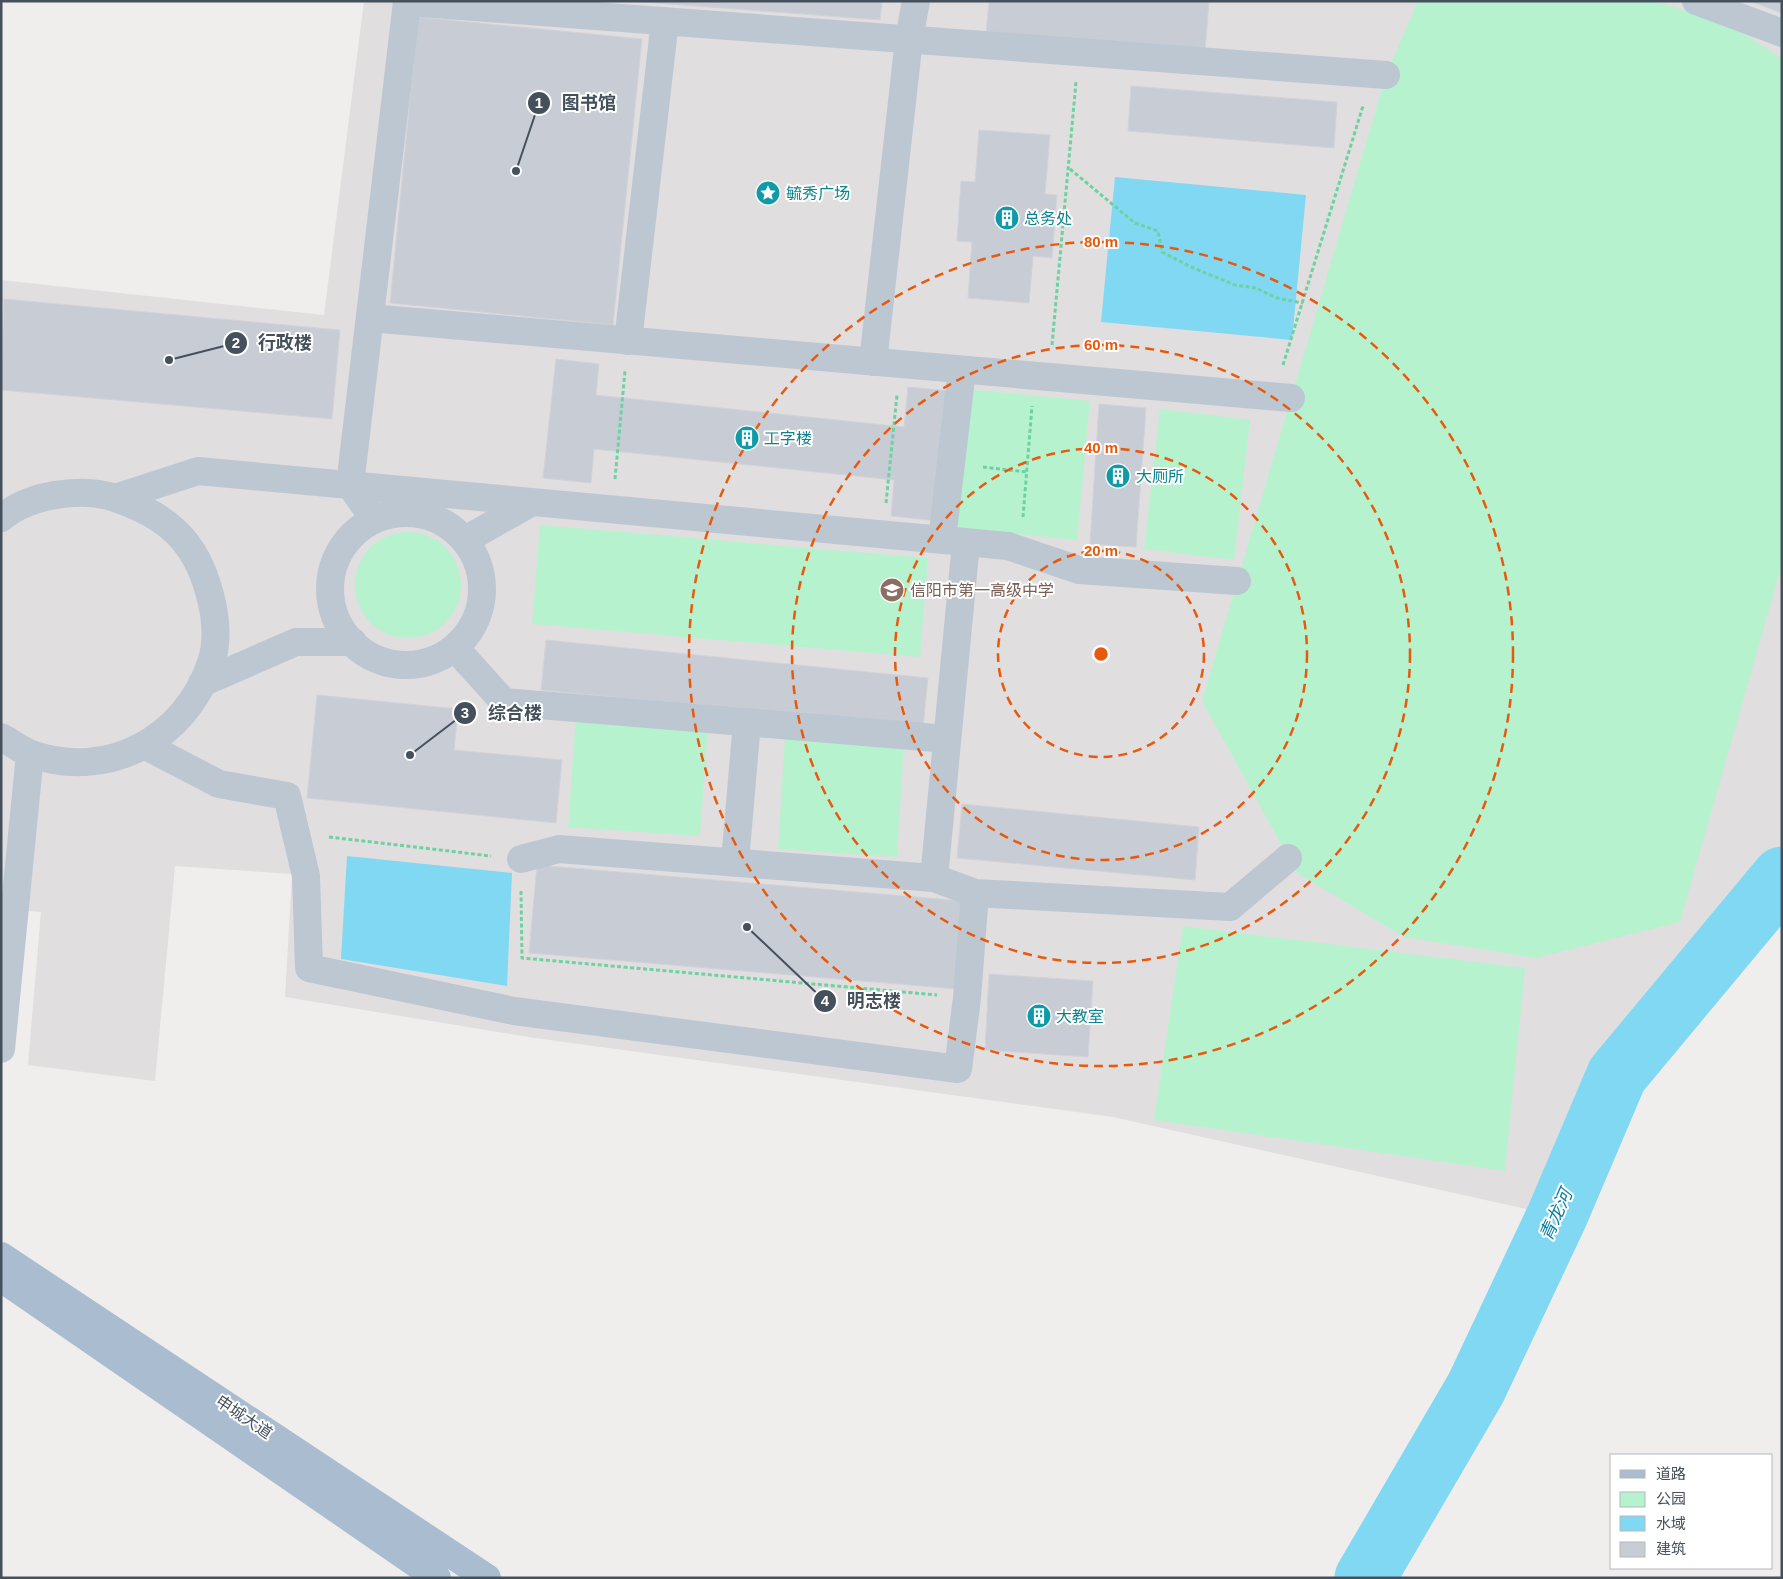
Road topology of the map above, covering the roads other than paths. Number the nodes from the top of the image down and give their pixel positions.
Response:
1 (916, 1) edge
2 (1696, 1) edge
3 (664, 21) junction
4 (1782, 33) edge
5 (909, 39) junction
6 (1379, 74) road end
7 (370, 318) junction
8 (628, 340) junction
9 (873, 362) junction
10 (962, 370) junction
11 (1282, 397) road end
12 (350, 485) junction
13 (114, 498) junction
14 (532, 502) junction
15 (1, 518) edge
16 (374, 519) junction
17 (465, 540) junction
18 (954, 541) junction
19 (1237, 581) dead end
20 (353, 642) junction
21 (455, 648) junction
22 (202, 683) junction
23 (747, 722) junction
24 (1, 737) edge
25 (947, 739) junction
26 (144, 745) junction
27 (30, 754) junction
28 (1288, 858) dead end
29 (521, 859) road end
30 (735, 862) junction
31 (934, 878) junction
32 (975, 893) junction
33 (1, 1049) edge
34 (1, 1256) edge
35 (1, 1279) edge
36 (436, 1578) edge
37 (487, 1578) edge

1 - 5 street
2 - 4 street
3 - 5 street
3 - 7 street
3 - 8 street
5 - 6 street
5 - 9 street
7 - 8 street
7 - 12 street
8 - 9 street
9 - 10 street
10 - 11 street
10 - 18 street
12 - 13 street
12 - 14 street
12 - 16 street
13 - 15 street
13 - 22 street
14 - 17 street
14 - 18 street
16 - 17 street
16 - 20 street
17 - 21 street
18 - 19 street
18 - 25 street
20 - 21 street
20 - 22 street
21 - 23 street
22 - 26 street
23 - 25 street
23 - 30 street
24 - 27 street
25 - 31 street
26 - 27 street
26 - 32 street
27 - 33 street
28 - 32 street
29 - 30 street
30 - 31 street
31 - 32 street
34 - 37 main road, 申城大道
35 - 36 main road

